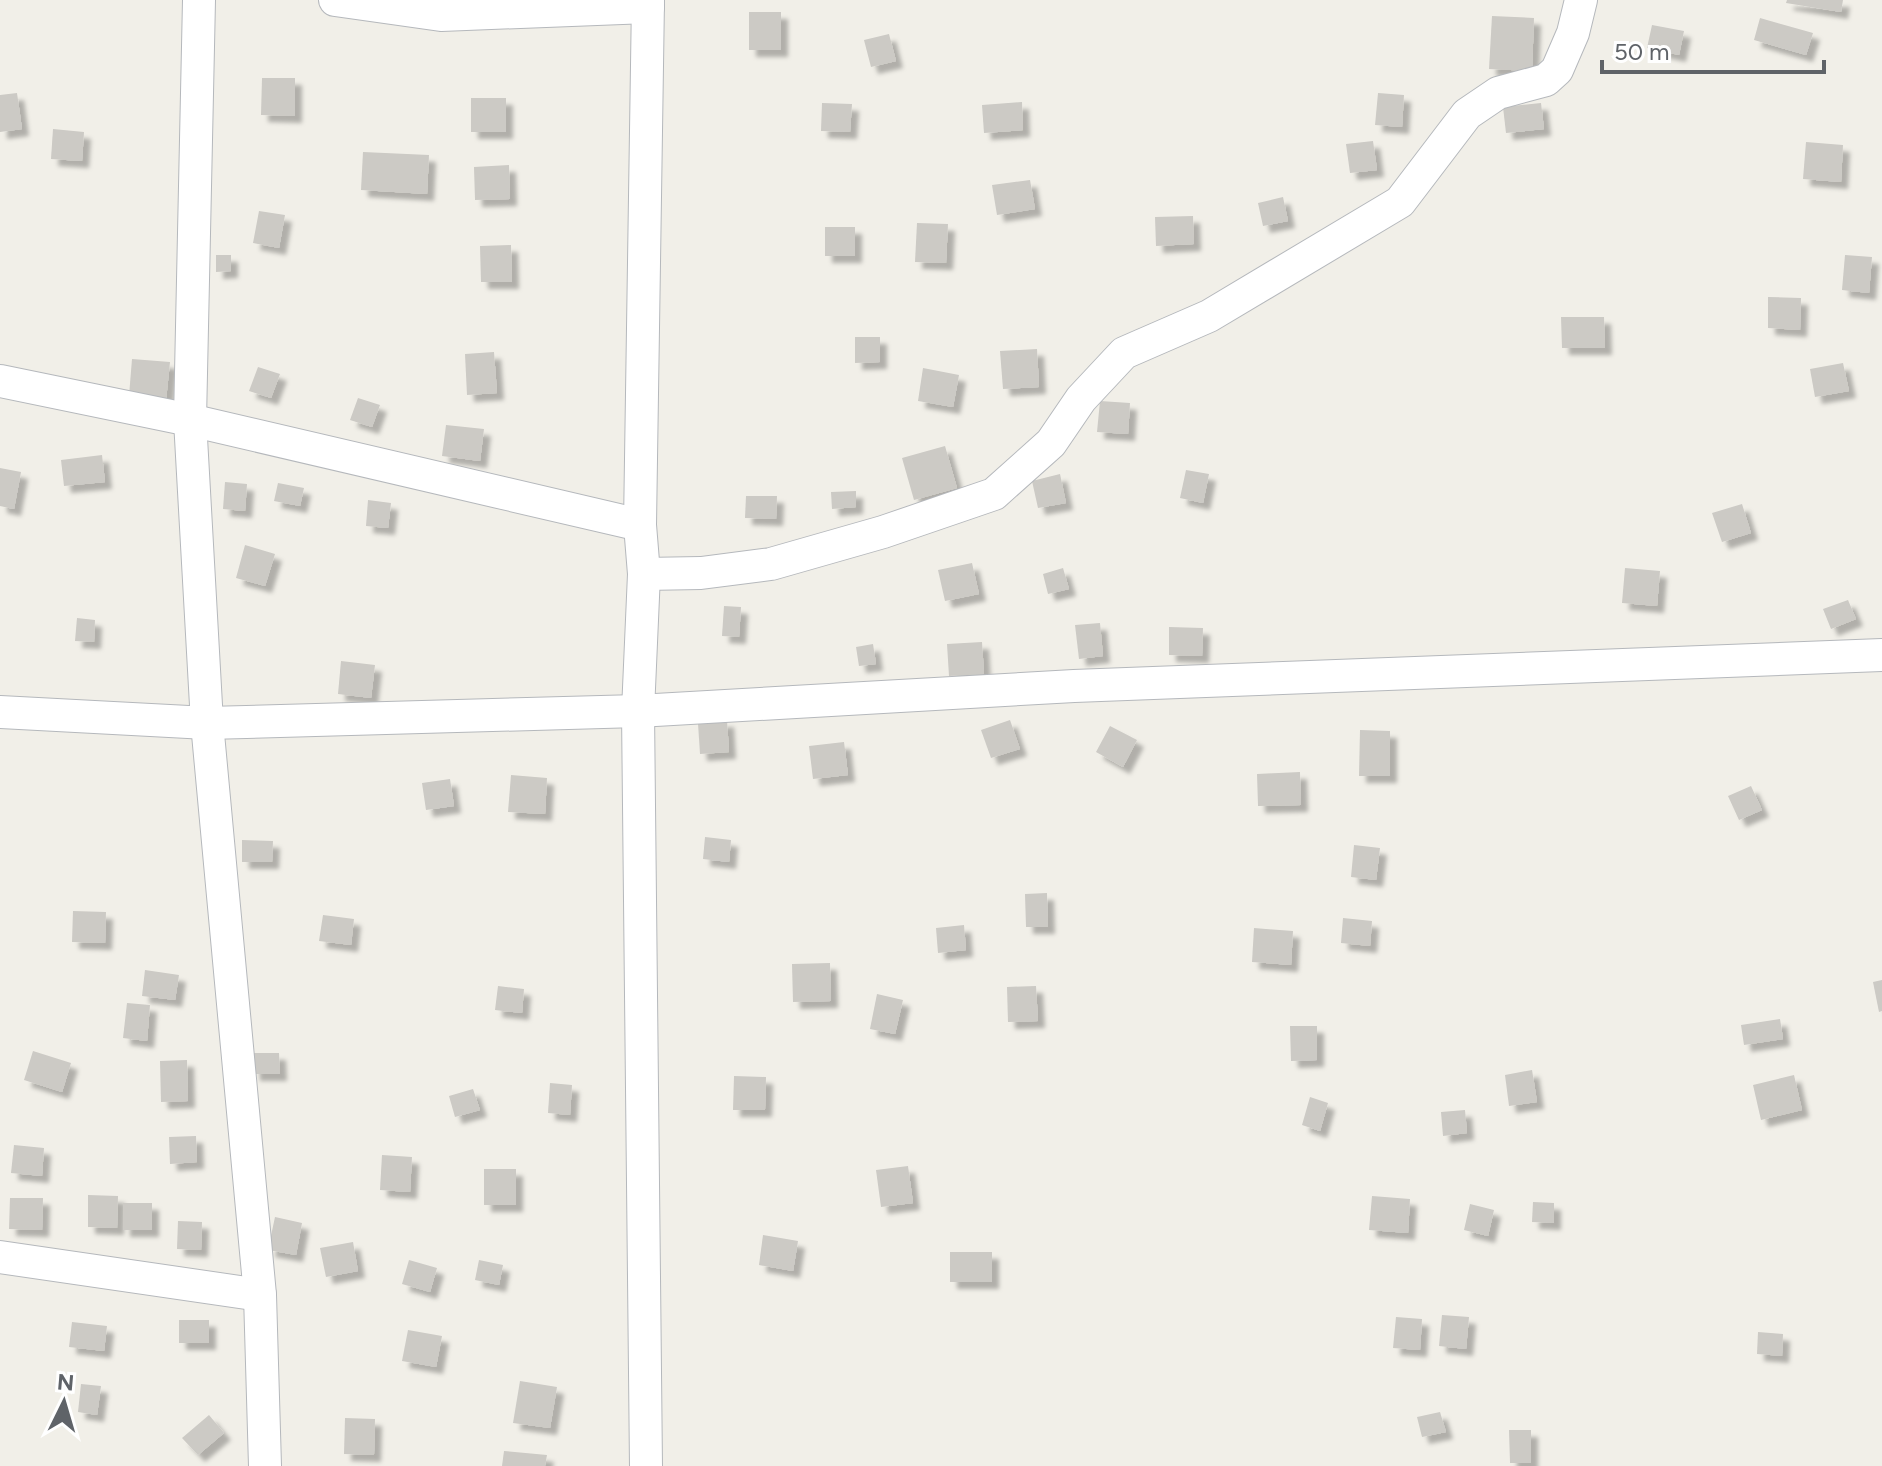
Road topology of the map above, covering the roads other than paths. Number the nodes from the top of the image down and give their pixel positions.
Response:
1 (199, 0) edge
2 (335, 0) edge
3 (1581, 0) edge
4 (648, 4) edge
5 (0, 381) edge
6 (190, 420) junction
7 (640, 525) junction
8 (644, 574) junction
9 (1882, 655) edge
10 (638, 711) junction
11 (0, 712) edge
12 (207, 723) junction
13 (0, 1257) edge
14 (260, 1295) junction
15 (265, 1466) edge
16 (646, 1466) edge

1 - 6 street
2 - 4 street
3 - 8 street
4 - 7 street
5 - 6 street
6 - 7 street
6 - 12 street
7 - 8 street
8 - 10 street
9 - 10 street
10 - 12 street
10 - 16 street
11 - 12 street
12 - 14 street
13 - 14 street
14 - 15 street

